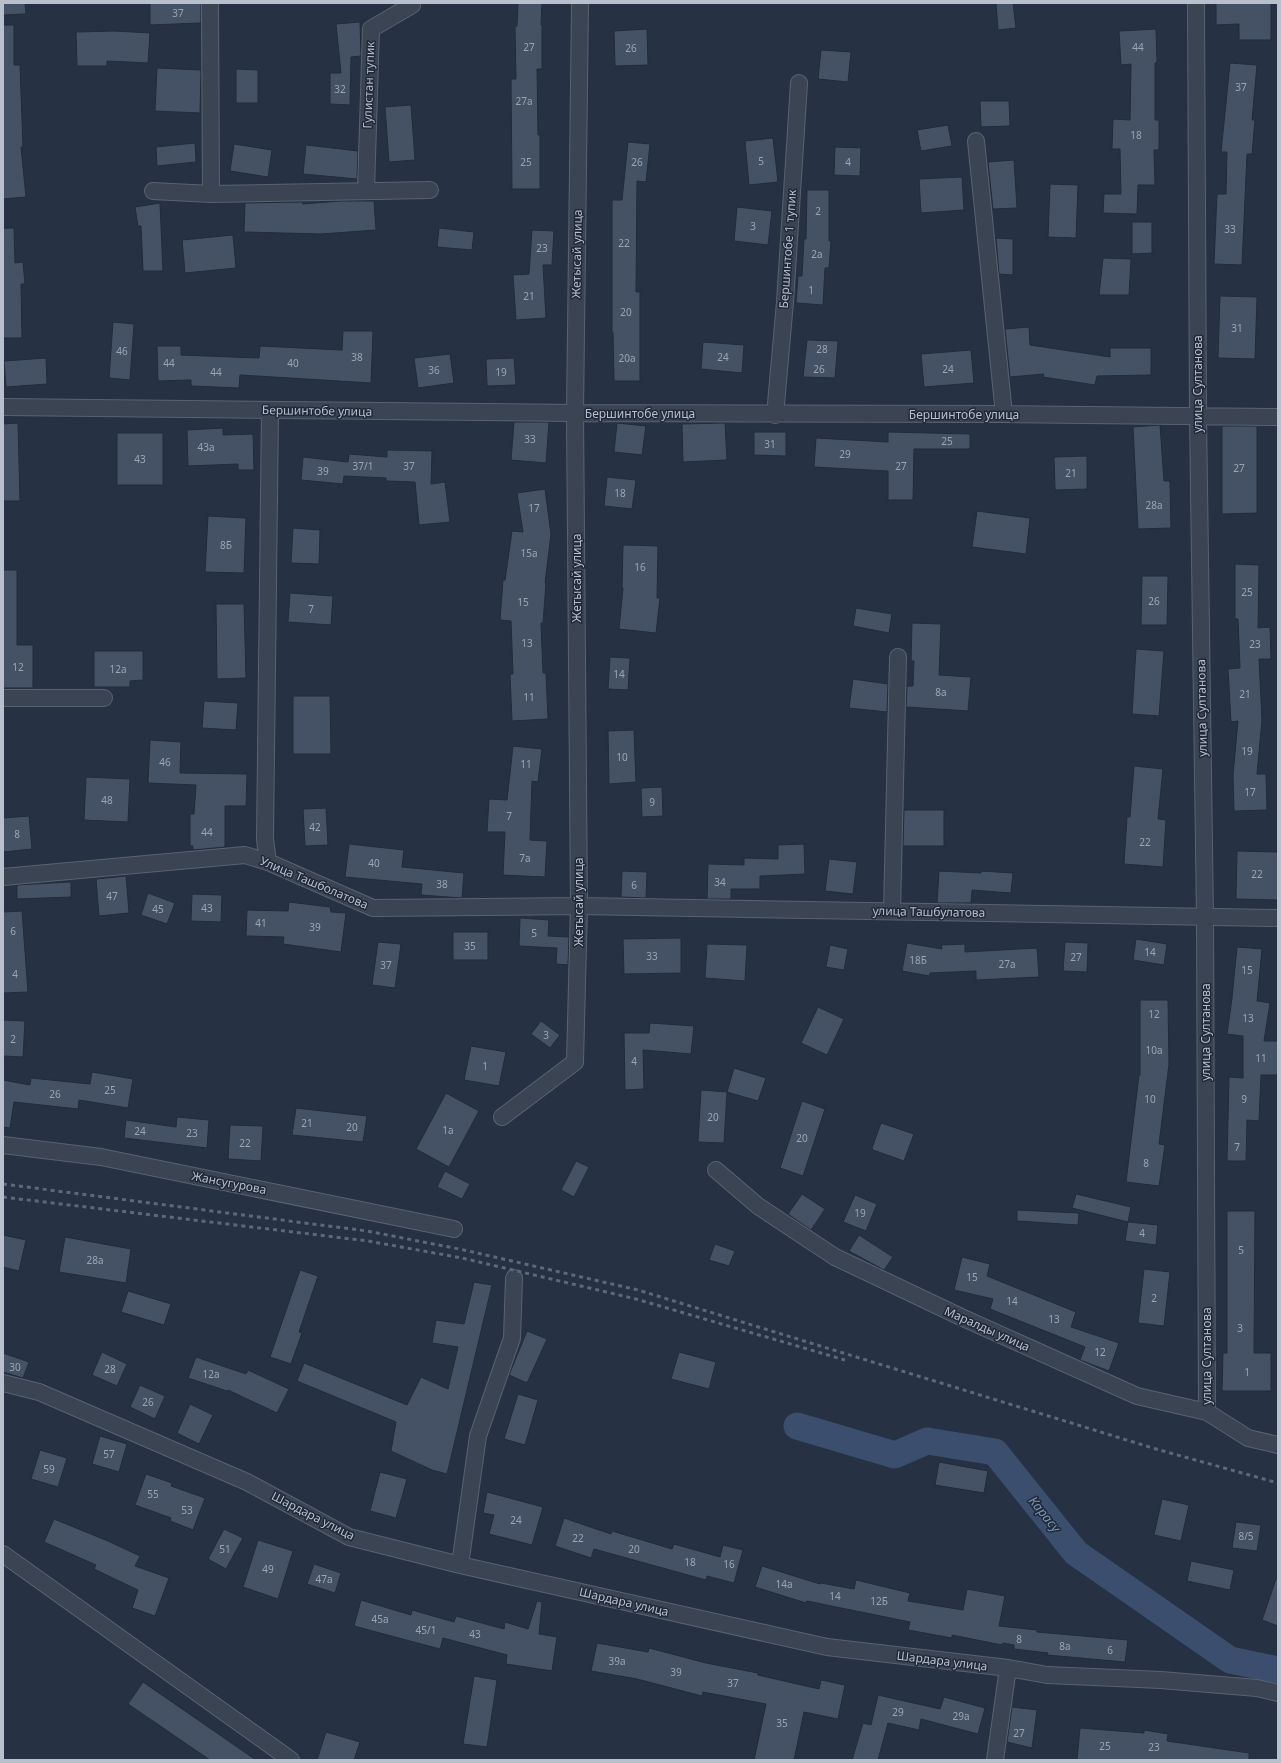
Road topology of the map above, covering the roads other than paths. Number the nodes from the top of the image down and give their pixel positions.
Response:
1 (210, 3) edge
2 (412, 3) edge
3 (580, 3) edge
4 (1196, 3) edge
5 (798, 83) dead end
6 (976, 140) dead end
7 (366, 190) junction
8 (430, 190) dead end
9 (153, 191) dead end
10 (211, 194) junction
11 (3, 407) edge
12 (270, 410) junction
13 (575, 413) junction
14 (1004, 414) junction
15 (775, 415) junction
16 (1198, 416) junction
17 (1278, 417) edge
18 (898, 657) dead end
19 (3, 698) edge
20 (104, 698) dead end
21 (268, 862) junction
22 (3, 877) edge
23 (579, 906) junction
24 (892, 911) junction
25 (1205, 918) junction
26 (1278, 918) edge
27 (502, 1117) dead end
28 (3, 1145) edge
29 (716, 1170) dead end
30 (454, 1229) dead end
31 (514, 1278) dead end
32 (3, 1383) edge
33 (1207, 1412) junction
34 (1278, 1445) edge
35 (3, 1554) edge
36 (460, 1565) junction
37 (1008, 1668) junction
38 (1278, 1693) edge
39 (290, 1760) edge
40 (995, 1760) edge

1 - 10 street
2 - 7 street, Гулистан тупик
3 - 13 street, Жетысай улица
4 - 16 street, улица Султанова
5 - 15 street, Бершинтобе 1 тупик
6 - 14 street
7 - 8 street
7 - 10 street
9 - 10 street
11 - 12 street, Бершинтобе улица
12 - 13 street, Бершинтобе улица
12 - 21 street
13 - 15 street, Бершинтобе улица
13 - 23 street, Жетысай улица
14 - 15 street, Бершинтобе улица
14 - 16 street, Бершинтобе улица
16 - 17 street, Бершинтобе улица
16 - 25 street, улица Султанова
18 - 24 street
19 - 20 street
21 - 22 street, Улица Ташболатова
21 - 23 street, Улица Ташболатова
23 - 24 street, улица Ташбулатова
23 - 27 street, Жетысай улица
24 - 25 street, улица Ташбулатова
25 - 26 street, улица Ташбулатова
25 - 33 street, улица Султанова
28 - 30 street, Жансугурова
29 - 33 street, Маралды улица
31 - 36 street
32 - 36 street, Шардара улица
33 - 34 street, Маралды улица
35 - 39 street
36 - 37 street, Шардара улица
37 - 38 street, Шардара улица
37 - 40 street

